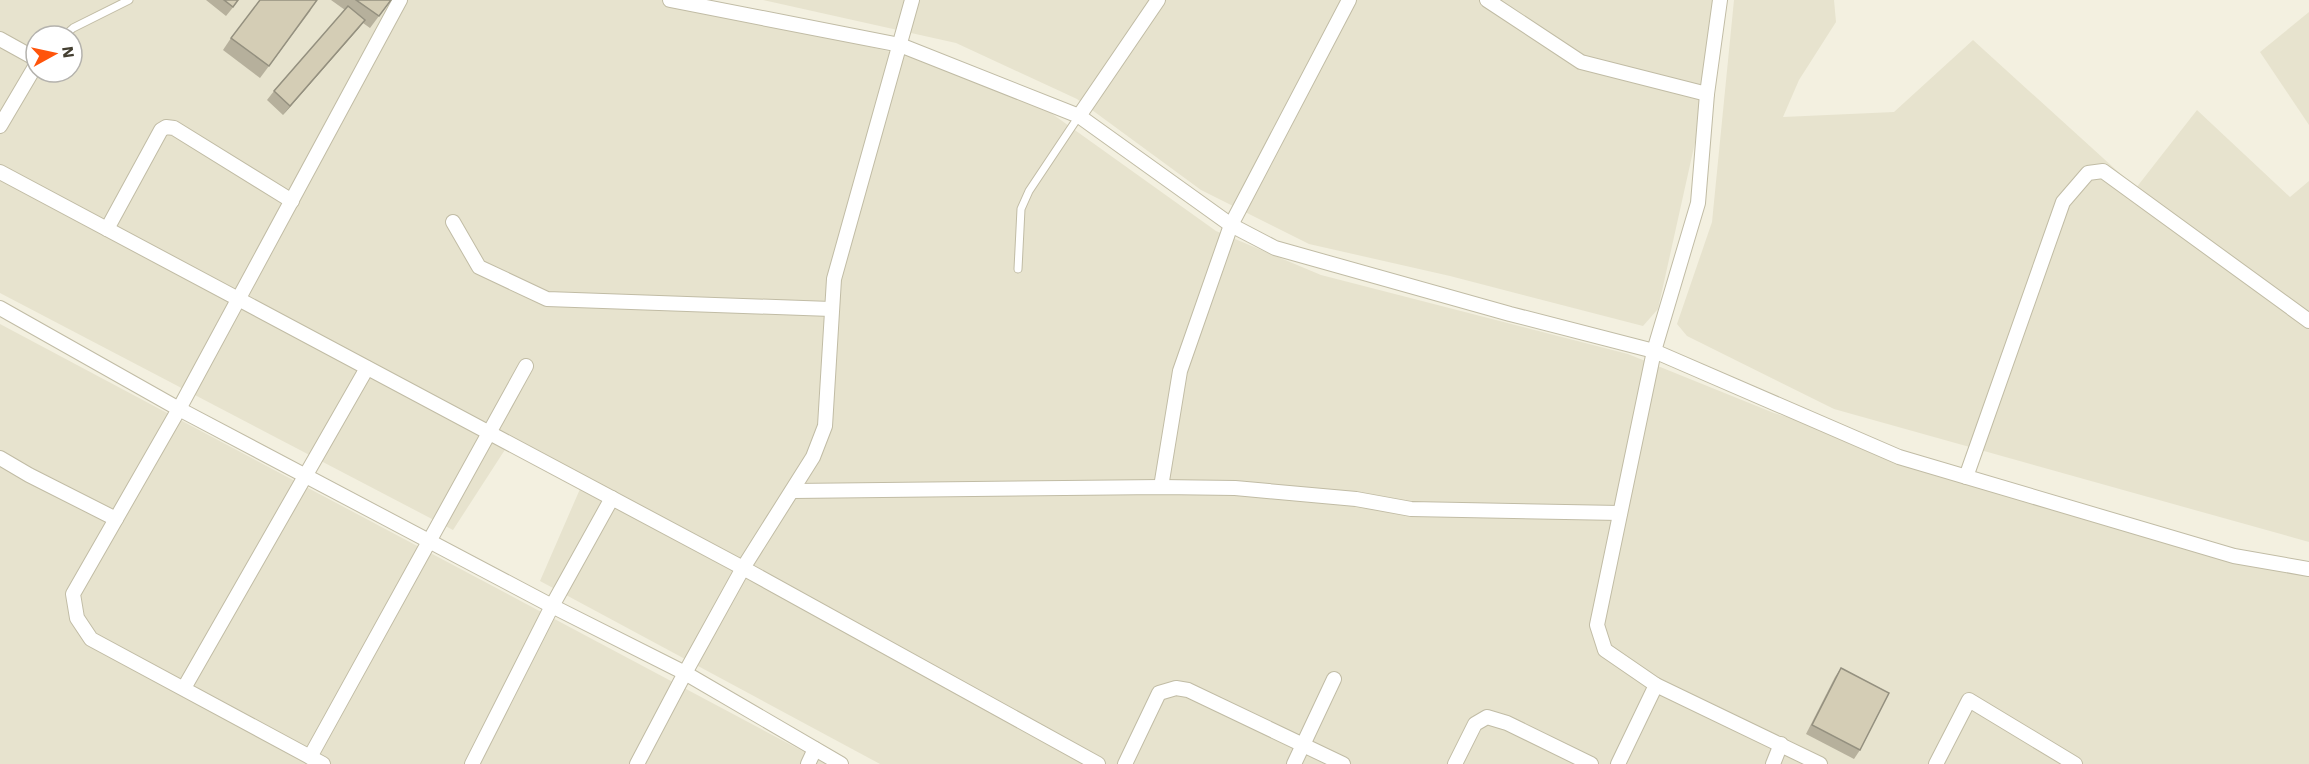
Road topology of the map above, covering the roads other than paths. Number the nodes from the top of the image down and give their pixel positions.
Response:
1 (129, 0) edge
2 (400, 0) edge
3 (670, 0) edge
4 (912, 0) edge
5 (1158, 0) edge
6 (1349, 0) edge
7 (1487, 0) edge
8 (1720, 0) edge
9 (81, 24) edge
10 (0, 39) edge
11 (900, 45) junction
12 (24, 52) edge
13 (25, 84) edge
14 (1707, 94) junction
15 (1079, 116) junction
16 (0, 126) edge
17 (0, 172) edge
18 (291, 201) junction
19 (453, 222) dead end
20 (1231, 225) junction
21 (107, 229) junction
22 (1018, 269) dead end
23 (237, 298) junction
24 (0, 308) edge
25 (831, 309) junction
26 (2309, 321) edge
27 (1654, 351) junction
28 (526, 366) dead end
29 (367, 368) junction
30 (178, 409) junction
31 (489, 433) junction
32 (0, 458) edge
33 (305, 476) junction
34 (1966, 477) junction
35 (1161, 487) junction
36 (793, 491) junction
37 (612, 498) junction
38 (1620, 513) junction
39 (116, 519) junction
40 (429, 542) junction
41 (743, 568) junction
42 (2309, 568) edge
43 (552, 606) junction
44 (684, 673) junction
45 (1334, 679) dead end
46 (1656, 685) junction
47 (184, 688) junction
48 (1303, 744) junction
49 (1781, 744) junction
50 (815, 749) junction
51 (310, 757) junction
52 (323, 764) edge
53 (472, 764) edge
54 (637, 764) edge
55 (808, 764) edge
56 (841, 764) edge
57 (1098, 764) edge
58 (1125, 764) edge
59 (1294, 764) edge
60 (1343, 764) edge
61 (1455, 764) edge
62 (1591, 764) edge
63 (1618, 764) edge
64 (1773, 764) edge
65 (1821, 764) edge
66 (1936, 764) edge
67 (2075, 764) edge

1 - 9 lane
2 - 18 street
3 - 11 street
4 - 11 street
5 - 15 street
6 - 20 street
7 - 14 street
8 - 14 street
10 - 12 street
11 - 15 street
11 - 25 street
13 - 16 street
14 - 27 street
15 - 20 street
15 - 22 lane
17 - 21 street
18 - 21 street
18 - 23 street
19 - 25 street
20 - 27 street
20 - 35 street
21 - 23 street
23 - 29 street
23 - 30 street
24 - 30 street
25 - 36 street
26 - 34 street
27 - 34 street
27 - 38 street
28 - 31 street
29 - 31 street
29 - 33 street
30 - 33 street
30 - 39 street
31 - 37 street
31 - 40 street
32 - 39 street
33 - 40 street
33 - 47 street
34 - 42 street
35 - 36 street
35 - 38 street
36 - 41 street
37 - 41 street
37 - 43 street
38 - 46 street
39 - 47 street
40 - 43 street
40 - 51 street
41 - 44 street
41 - 57 street
43 - 44 street
43 - 53 street
44 - 50 street
44 - 54 street
45 - 48 street
46 - 49 street
46 - 63 street
47 - 51 street
48 - 58 street
48 - 59 street
48 - 60 street
49 - 64 street
49 - 65 street
50 - 55 street
50 - 56 street
51 - 52 street
61 - 62 street
66 - 67 street

